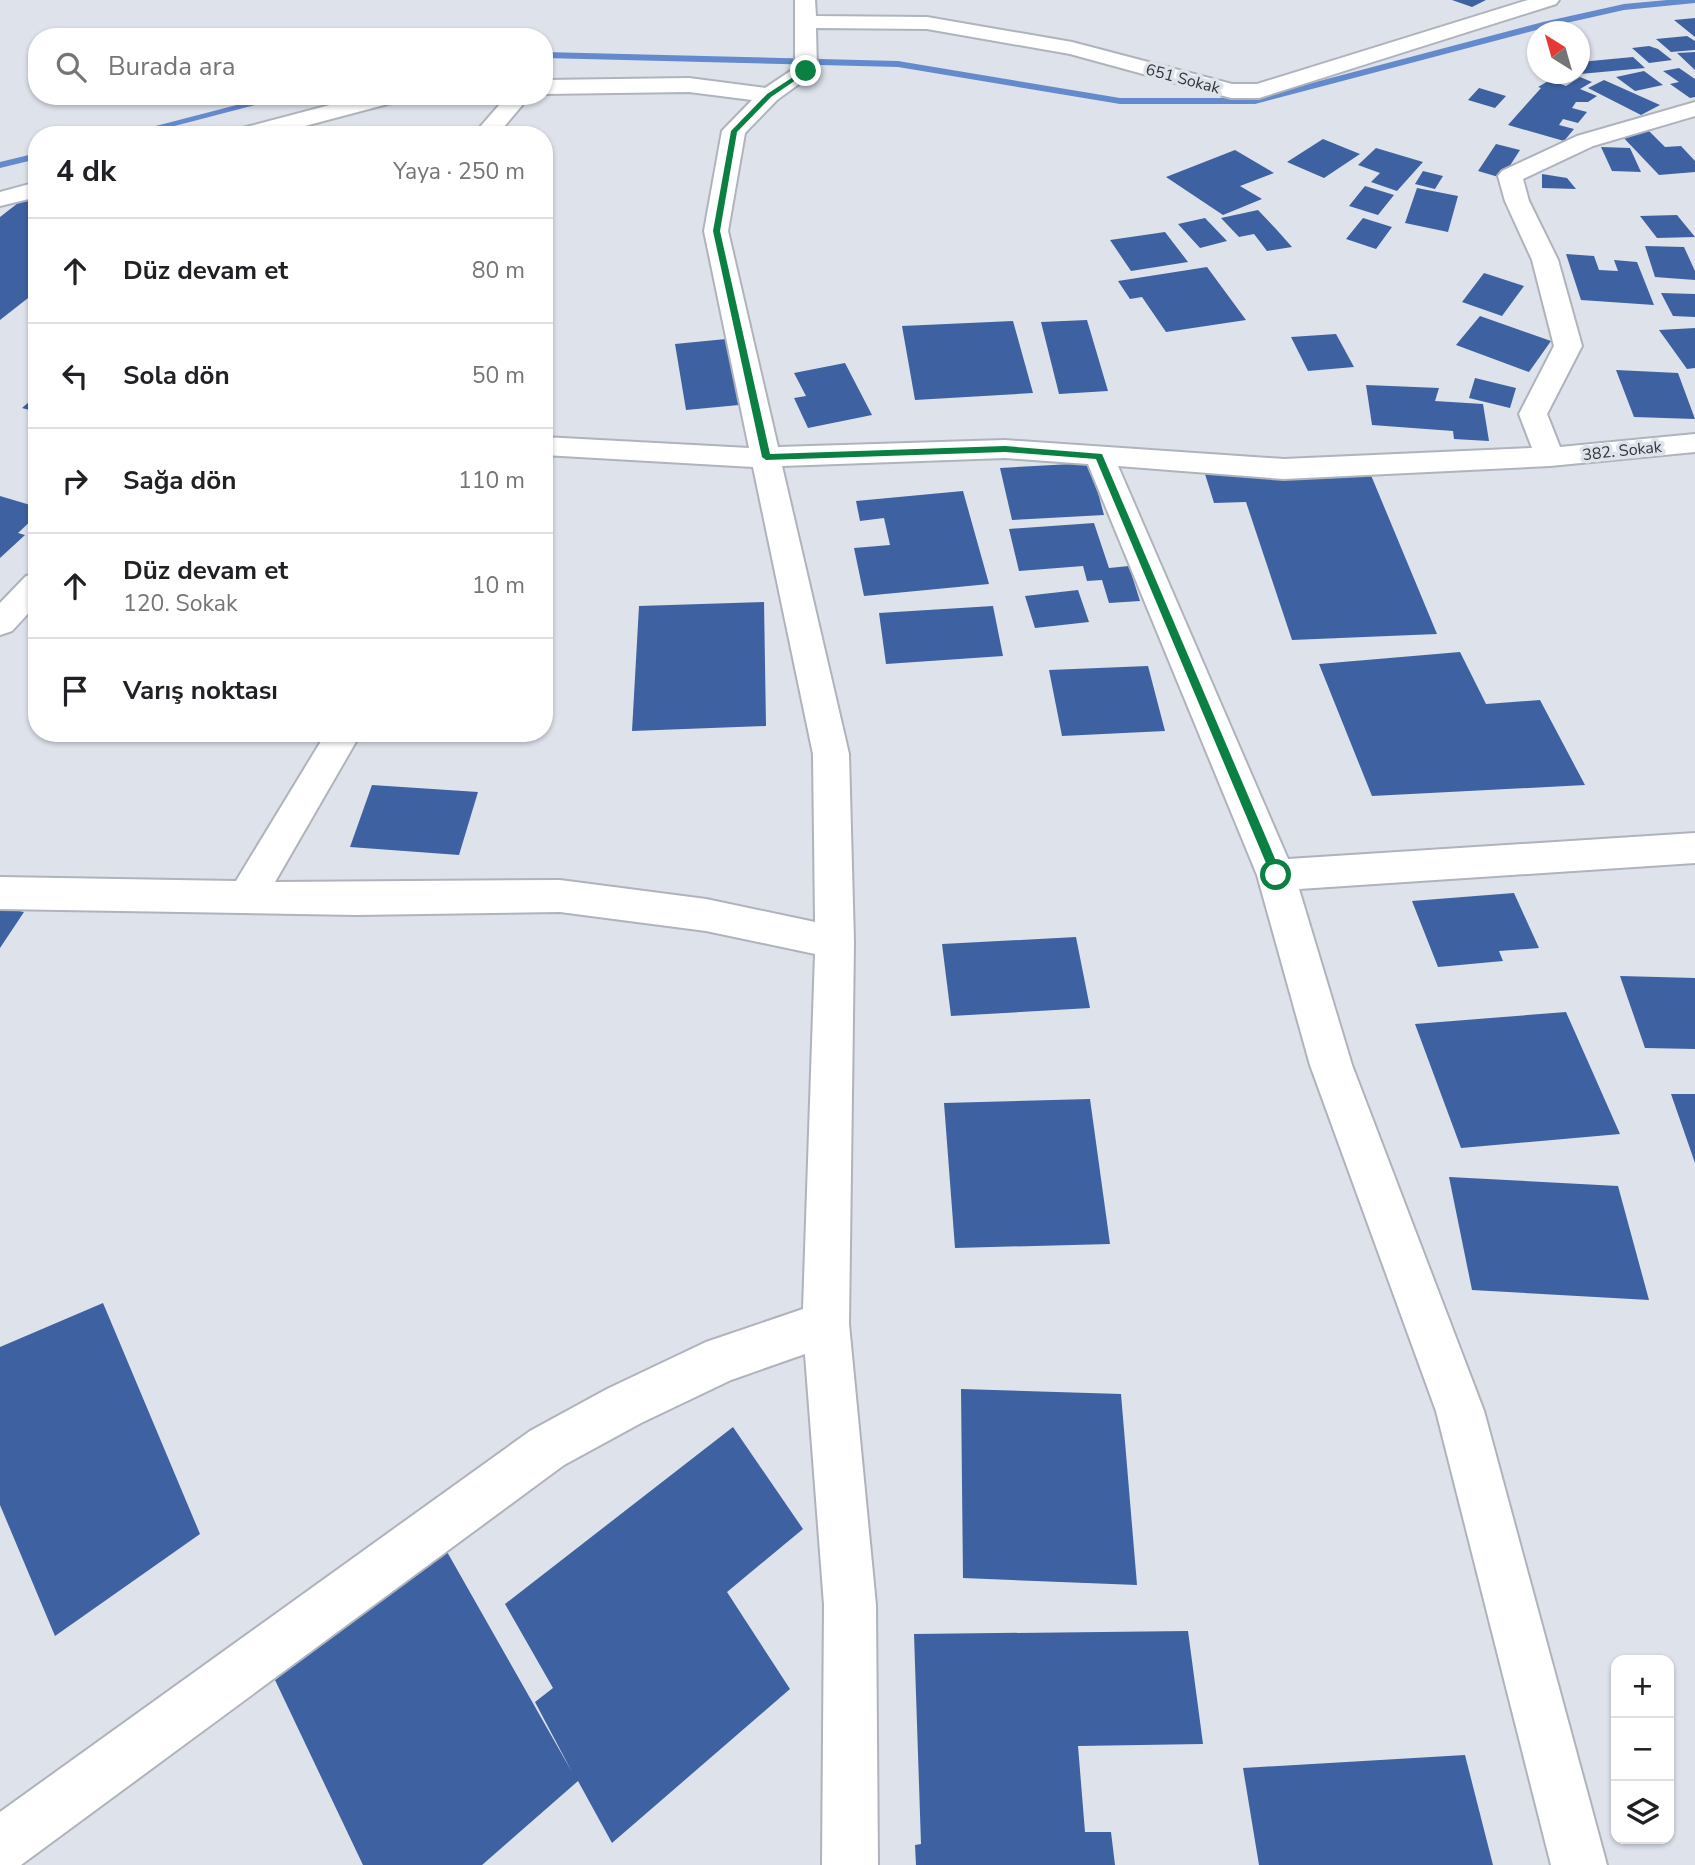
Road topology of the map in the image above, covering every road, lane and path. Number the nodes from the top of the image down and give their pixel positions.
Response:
1 (1549, 0) edge
2 (806, 11) edge
3 (553, 87) edge
4 (769, 95) junction
5 (357, 105) edge
6 (511, 105) edge
7 (1695, 109) edge
8 (277, 126) edge
9 (492, 126) edge
10 (28, 191) edge
11 (0, 198) edge
12 (1695, 443) edge
13 (553, 447) edge
14 (1099, 456) junction
15 (766, 457) junction
16 (1550, 457) junction
17 (28, 593) edge
18 (0, 623) edge
19 (339, 742) edge
20 (1695, 848) edge
21 (1276, 875) junction
22 (0, 893) edge
23 (247, 897) junction
24 (835, 942) junction
25 (826, 1324) junction
26 (0, 1846) edge
27 (850, 1865) edge
28 (1579, 1865) edge

1 - 2 street, 651 Sokak
2 - 4 street
3 - 4 street
4 - 15 street
5 - 8 street
6 - 9 street
7 - 16 street
10 - 11 street
12 - 16 street, 382. Sokak
13 - 15 street, 382. Sokak
14 - 15 street, 382. Sokak
14 - 16 street, 382. Sokak
14 - 21 street
15 - 24 street
17 - 18 street
19 - 23 street
20 - 21 street
21 - 28 street
22 - 23 street
23 - 24 street
24 - 25 street
25 - 26 street
25 - 27 street

